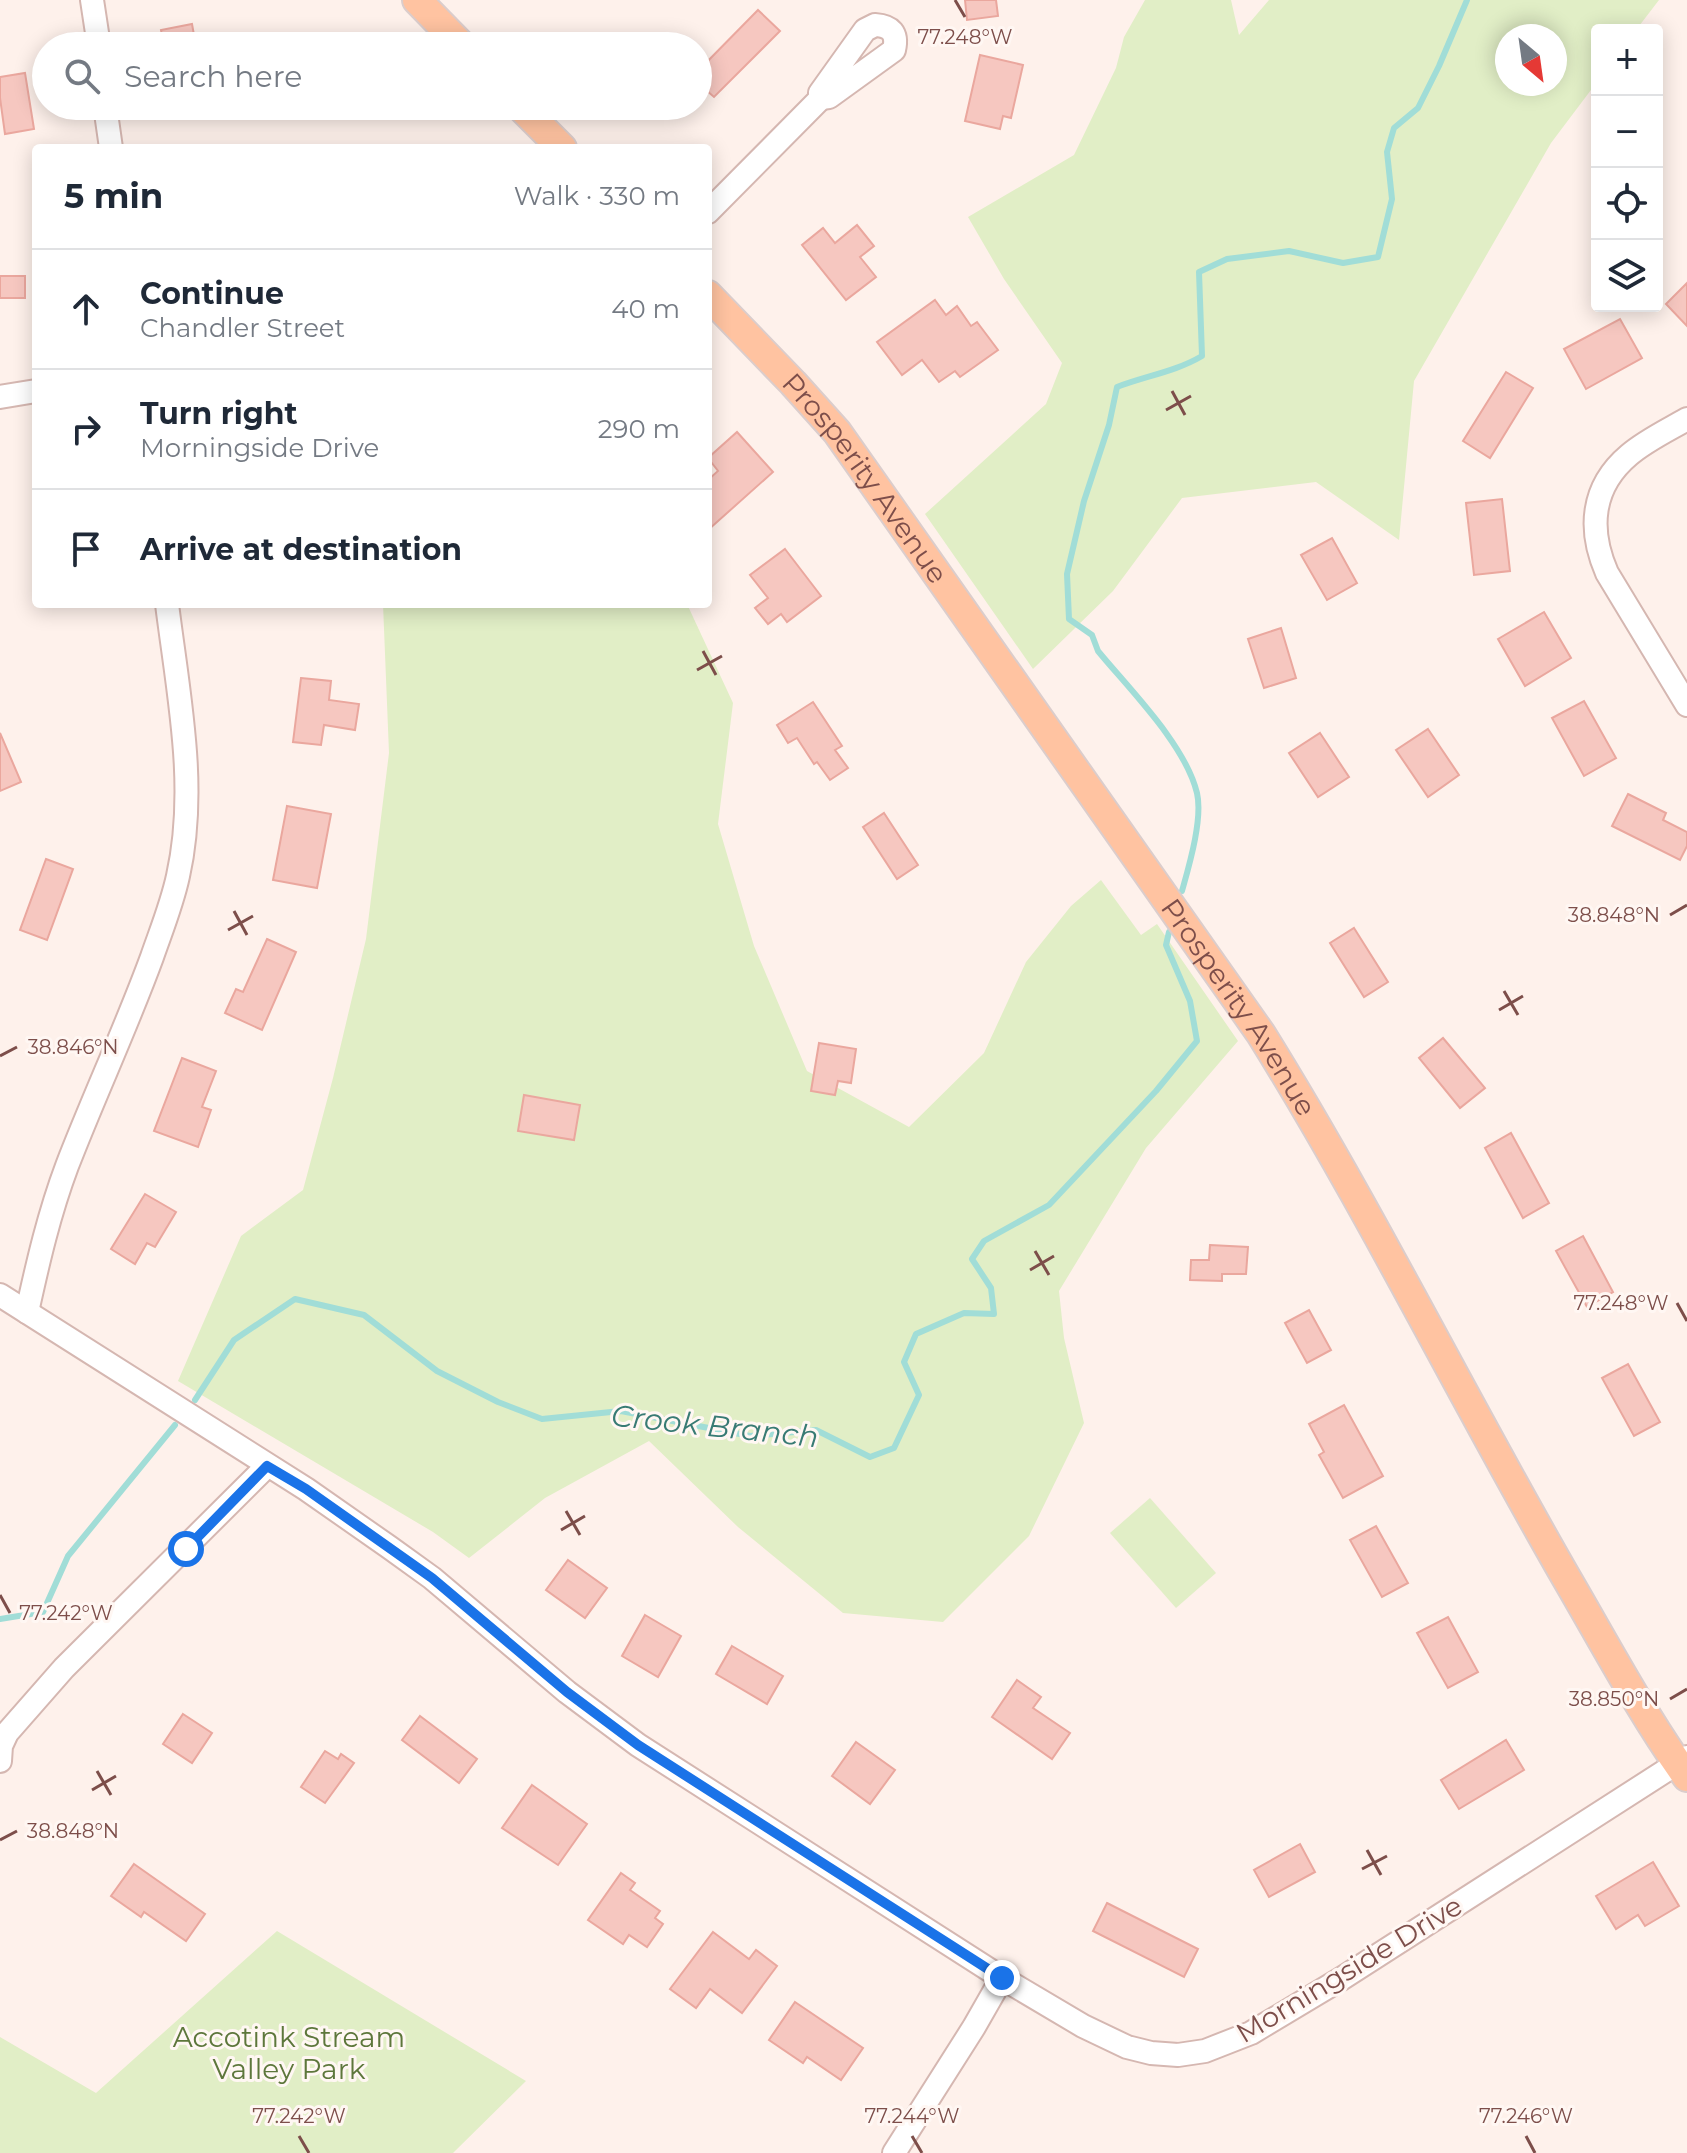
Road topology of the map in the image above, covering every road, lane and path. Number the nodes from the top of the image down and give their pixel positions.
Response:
1 (92, 0) edge
2 (417, 0) edge
3 (97, 32) edge
4 (448, 32) edge
5 (821, 98) dead end
6 (107, 120) edge
7 (534, 120) edge
8 (110, 144) edge
9 (558, 144) edge
10 (712, 208) edge
11 (712, 299) edge
12 (32, 392) edge
13 (0, 397) edge
14 (1687, 419) edge
15 (168, 608) edge
16 (1687, 705) edge
17 (0, 1295) edge
18 (27, 1312) junction
19 (267, 1466) junction
20 (0, 1761) edge
21 (1684, 1766) edge
22 (1002, 1978) junction
23 (894, 2153) edge

1 - 3 street
2 - 4 main road
5 - 10 street
6 - 8 street
7 - 9 main road
11 - 21 main road, Prosperity Avenue
12 - 13 street
14 - 16 street
15 - 18 street
17 - 18 street, Morningside Drive
18 - 19 street, Morningside Drive
19 - 20 street
19 - 22 street, Morningside Drive
21 - 22 street, Morningside Drive
22 - 23 street

